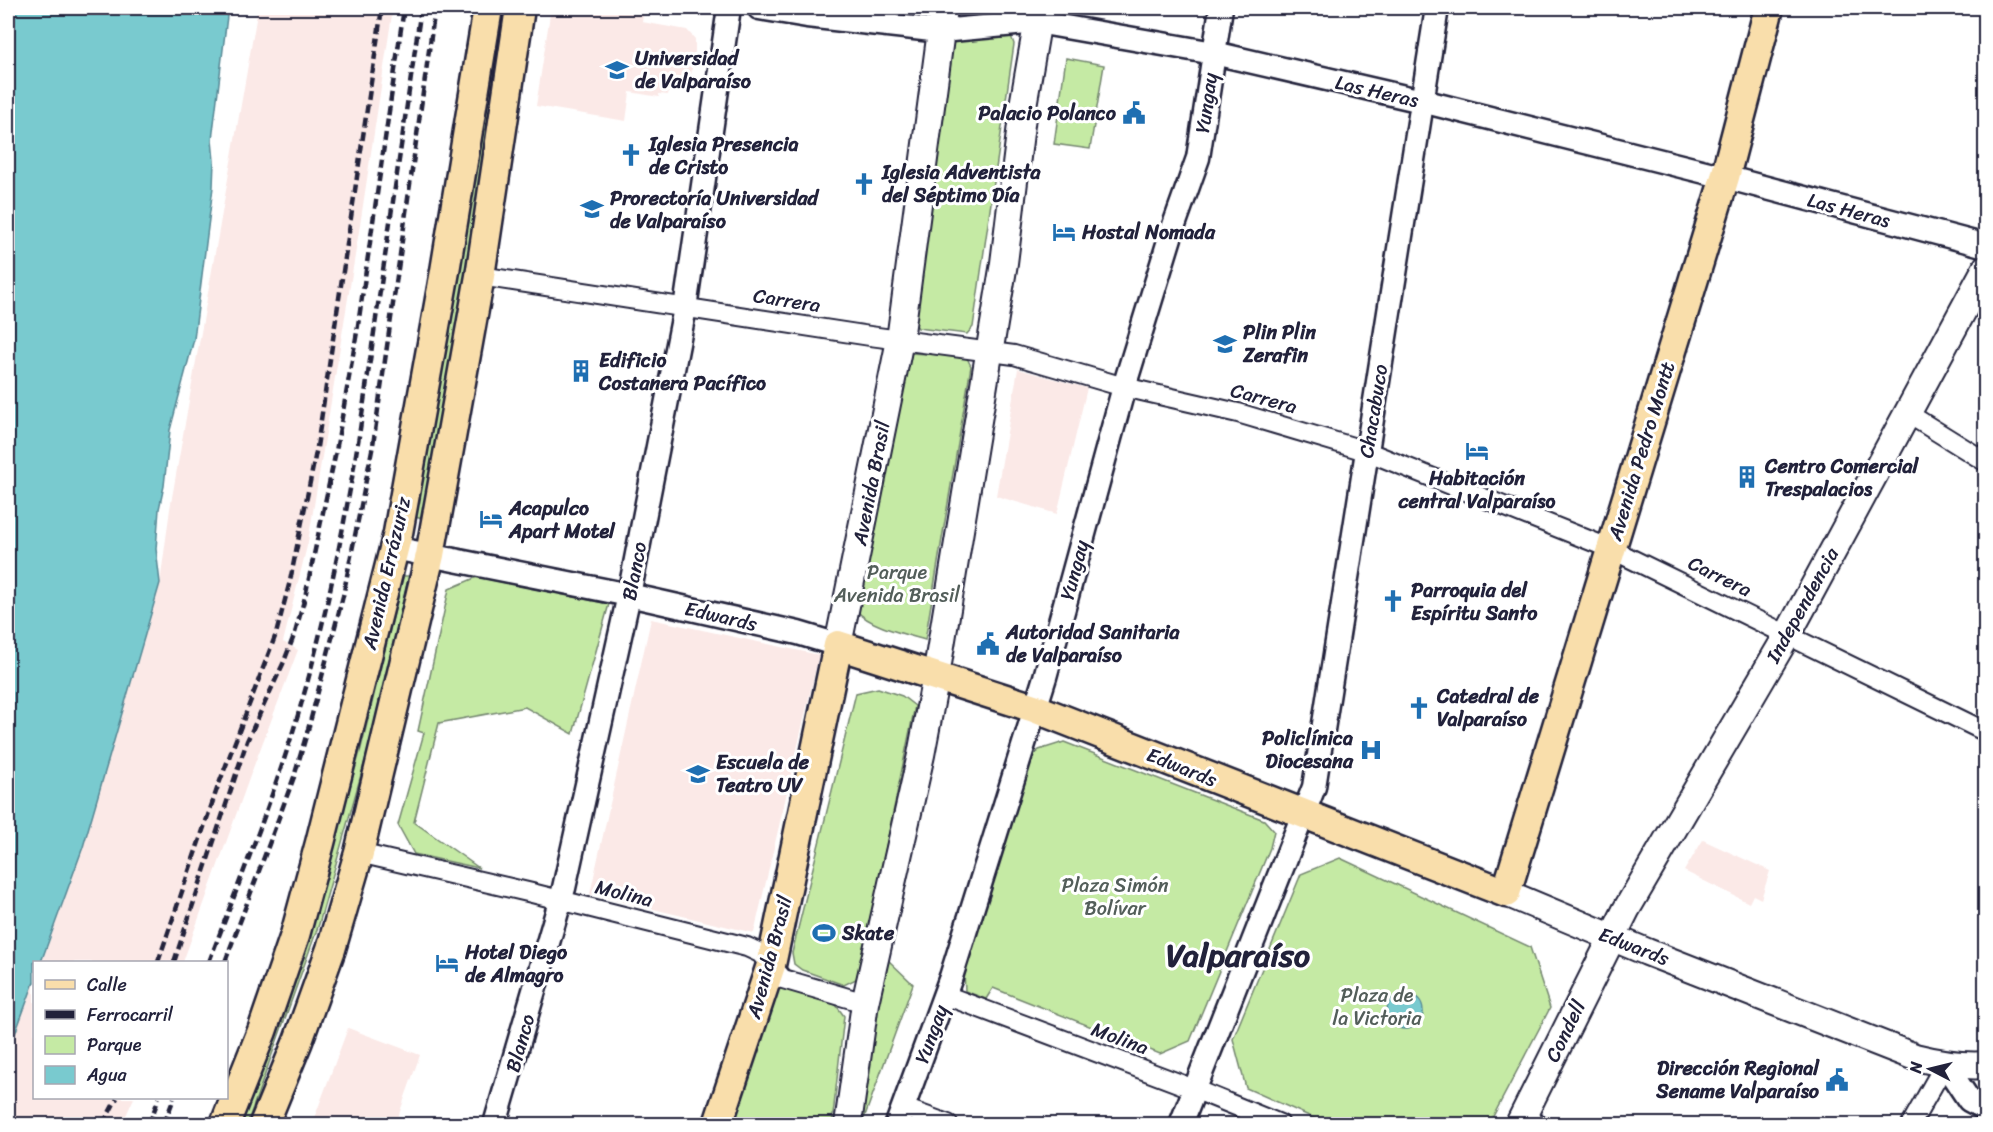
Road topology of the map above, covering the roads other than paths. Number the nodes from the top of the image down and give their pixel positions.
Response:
1 (488, 8) edge
2 (520, 8) edge
3 (729, 8) edge
4 (759, 8) edge
5 (1221, 8) edge
6 (1437, 8) edge
7 (1769, 8) edge
8 (1039, 15) edge
9 (942, 19) edge
10 (1214, 53) junction
11 (1422, 101) junction
12 (1725, 177) junction
13 (1986, 246) edge
14 (1986, 268) edge
15 (480, 276) junction
16 (685, 308) junction
17 (900, 340) junction
18 (989, 351) junction
19 (1124, 387) junction
20 (1907, 413) junction
21 (1366, 451) junction
22 (1986, 462) edge
23 (394, 548) junction
24 (1611, 549) junction
25 (430, 555) junction
26 (629, 595) junction
27 (1788, 634) junction
28 (838, 645) junction
29 (936, 676) junction
30 (1034, 708) junction
31 (1986, 732) edge
32 (1305, 814) junction
33 (360, 853) junction
34 (1506, 893) junction
35 (560, 900) junction
36 (1612, 937) junction
37 (771, 965) junction
38 (945, 995) junction
39 (865, 1003) junction
40 (1945, 1064) junction
41 (1986, 1065) edge
42 (1194, 1089) junction
43 (1986, 1109) edge
44 (901, 1116) edge
45 (1527, 1122) edge
46 (225, 1125) edge
47 (264, 1125) edge
48 (495, 1125) edge
49 (718, 1125) edge
50 (848, 1125) edge
51 (948, 1125) edge
52 (1181, 1125) edge
53 (1280, 1125) edge
54 (1911, 1125) edge

1 - 23 main road, Avenida Errázuriz
2 - 15 main road, Avenida Errázuriz
3 - 16 street, Blanco
4 - 9 street, Las Heras
5 - 10 street, Yungay
6 - 11 street, Chacabuco
7 - 12 main road, Avenida Pedro Montt
8 - 9 street, Las Heras
8 - 10 street, Las Heras
8 - 18 main road
9 - 17 main road, Avenida Brasil
10 - 11 street, Las Heras
10 - 19 street, Yungay
11 - 12 street, Las Heras
11 - 21 street, Chacabuco
12 - 13 street, Las Heras
12 - 24 main road, Avenida Pedro Montt
14 - 20 main road, Independencia
15 - 16 street, Carrera
15 - 25 main road, Avenida Errázuriz
16 - 17 street, Carrera
16 - 26 street, Blanco
17 - 18 street, Carrera
17 - 28 main road, Avenida Brasil
18 - 19 street, Carrera
18 - 29 main road
19 - 21 street, Carrera
19 - 30 street, Yungay
20 - 22 street
20 - 27 main road, Independencia
21 - 24 street, Carrera
21 - 32 street, Chacabuco
23 - 25 street, Edwards
23 - 46 main road, Avenida Errázuriz
24 - 27 street, Carrera
24 - 34 main road, Avenida Pedro Montt
25 - 26 street, Edwards
25 - 33 main road, Avenida Errázuriz
26 - 28 street, Edwards
26 - 35 street, Blanco
27 - 31 street, Carrera
27 - 36 main road, Independencia
28 - 29 main road, Edwards
28 - 37 main road, Avenida Brasil
29 - 30 main road, Edwards
29 - 39 main road
30 - 32 main road, Edwards
30 - 38 street, Yungay
32 - 34 main road, Edwards
32 - 42 street, Chacabuco
33 - 35 street, Molina
33 - 47 main road, Avenida Errázuriz
34 - 36 main road, Edwards
35 - 37 street, Molina
35 - 48 street, Blanco
36 - 40 main road, Edwards
36 - 45 main road, Condell
37 - 39 street, Molina
37 - 49 main road, Avenida Brasil
38 - 42 street, Molina
38 - 44 street, Yungay
39 - 50 main road
40 - 41 main road, Edwards
40 - 43 street
40 - 54 street
42 - 52 street, Chacabuco
42 - 53 street, Molina
44 - 51 street

